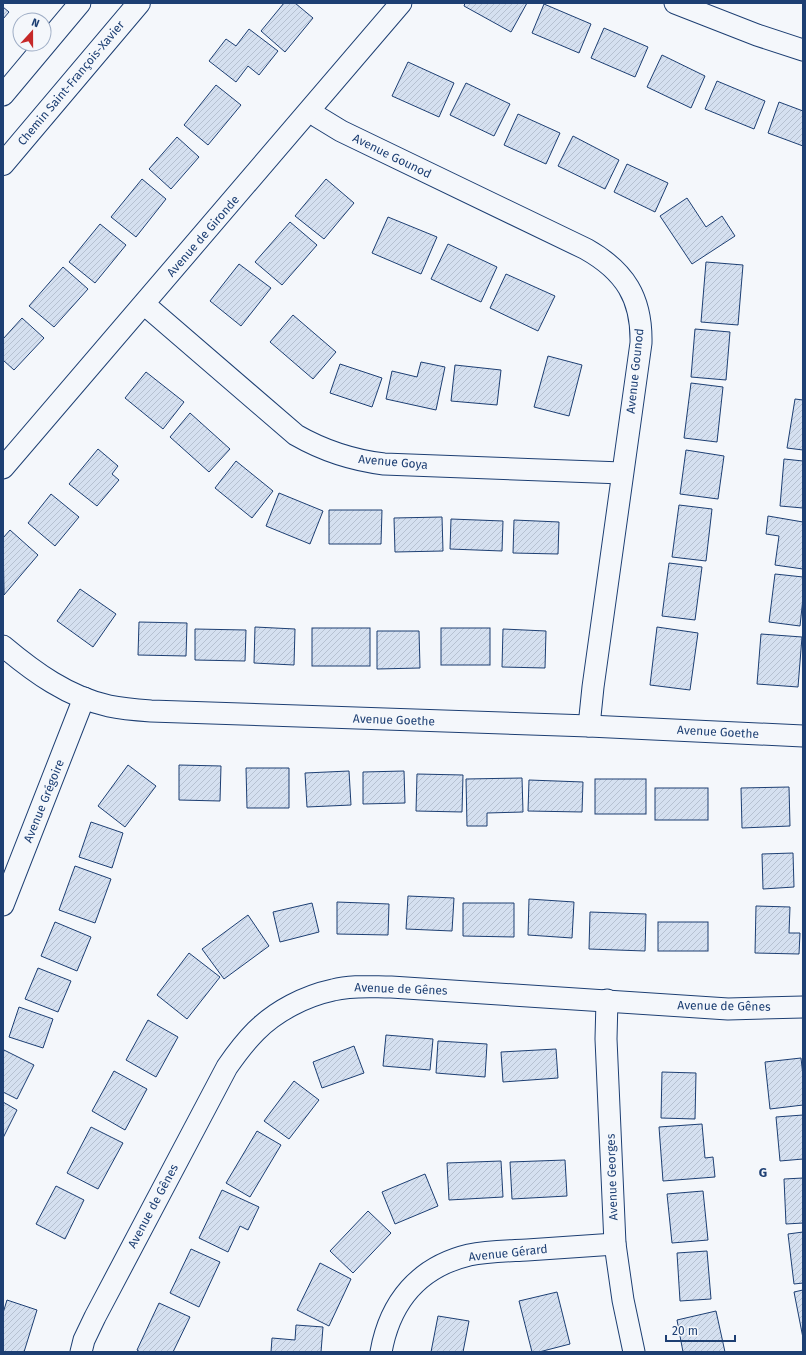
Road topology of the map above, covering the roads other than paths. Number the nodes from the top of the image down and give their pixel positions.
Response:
1 (80, 3) edge
2 (138, 3) edge
3 (401, 3) edge
4 (675, 3) edge
5 (803, 50) edge
6 (3, 95) edge
7 (311, 110) junction
8 (3, 164) edge
9 (144, 304) junction
10 (3, 468) edge
11 (622, 473) junction
12 (3, 646) edge
13 (84, 698) junction
14 (589, 726) junction
15 (803, 736) edge
16 (3, 905) edge
17 (607, 1000) junction
18 (803, 1006) edge
19 (615, 1244) junction
20 (81, 1352) edge
21 (380, 1352) edge
22 (634, 1352) edge

1 - 6 street
2 - 8 street, Chemin Saint-François-Xavier
3 - 7 street, Avenue de Gironde
4 - 5 street
7 - 9 street, Avenue de Gironde
7 - 11 street, Avenue Gounod
9 - 10 street, Avenue de Gironde
9 - 11 street, Avenue Goya
11 - 14 street, Avenue Gounod
12 - 13 street, Avenue Goethe
13 - 14 street, Avenue Goethe
13 - 16 street, Avenue Grégoire
14 - 15 street, Avenue Goethe
17 - 18 street, Avenue de Gênes
17 - 19 street, Avenue Georges
17 - 20 street, Avenue de Gênes
19 - 21 street, Avenue Gérard
19 - 22 street, Avenue Georges

